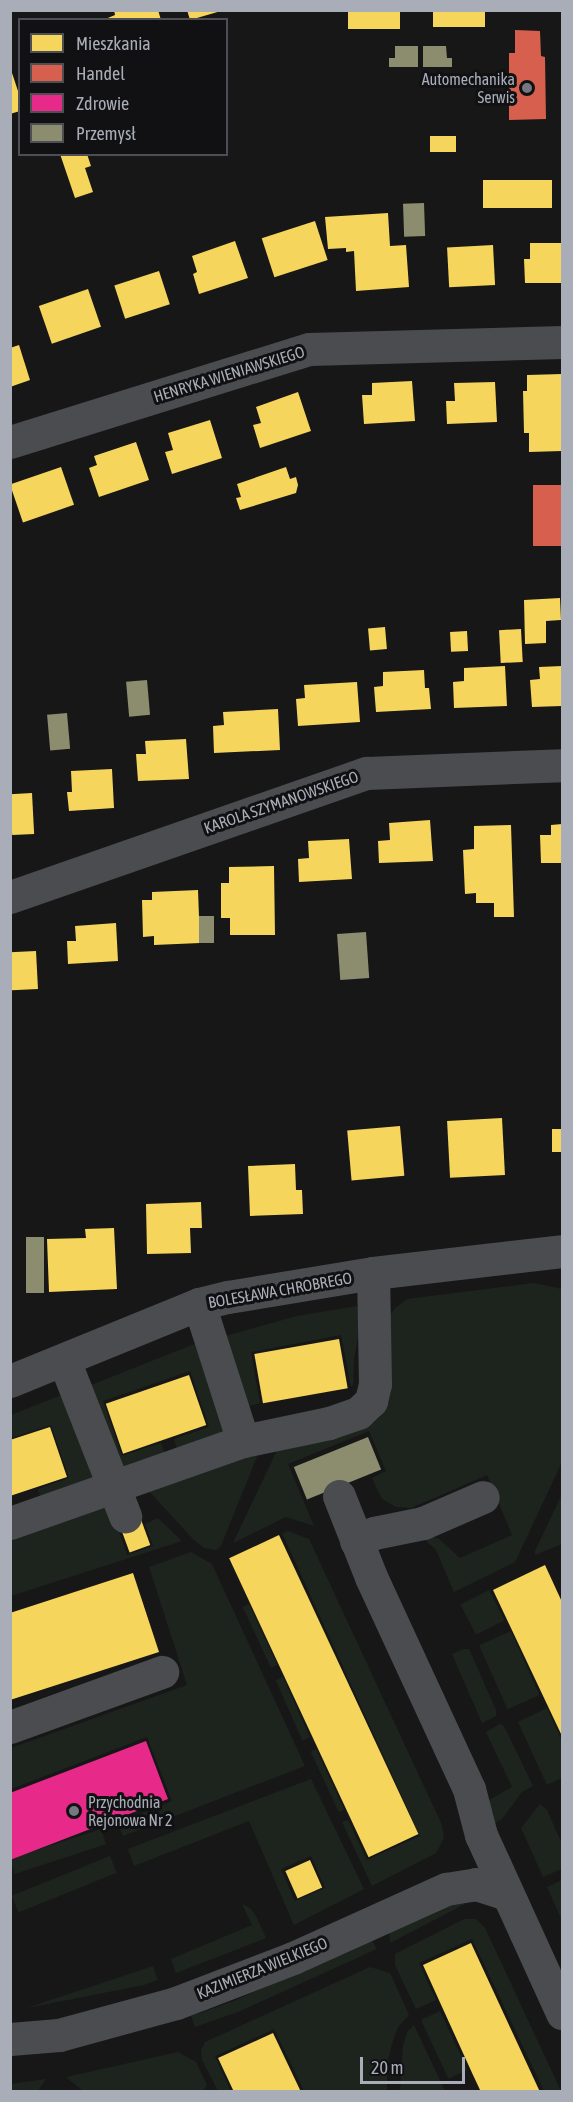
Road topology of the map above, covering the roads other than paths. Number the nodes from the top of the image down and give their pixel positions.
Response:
1 (562, 342) edge
2 (10, 442) edge
3 (562, 765) edge
4 (10, 897) edge
5 (562, 1251) edge
6 (373, 1273) junction
7 (199, 1304) junction
8 (64, 1360) junction
9 (10, 1381) edge
10 (243, 1441) junction
11 (339, 1496) dead end
12 (483, 1497) dead end
13 (120, 1502) junction
14 (10, 1523) edge
15 (356, 1541) junction
16 (162, 1672) dead end
17 (10, 1727) edge
18 (506, 1894) junction
19 (562, 2013) edge
20 (10, 2039) edge

1 - 2 street, HENRYKA WIENIAWSKIEGO
3 - 4 street, KAROLA SZYMANOWSKIEGO
5 - 6 street, BOLESŁAWA CHROBREGO
6 - 7 street, BOLESŁAWA CHROBREGO
6 - 10 street
7 - 8 street, BOLESŁAWA CHROBREGO
7 - 10 street
8 - 9 street, BOLESŁAWA CHROBREGO
8 - 13 street
10 - 13 street
11 - 15 street
12 - 15 street
13 - 14 street
15 - 18 street
16 - 17 street
18 - 19 street
18 - 20 street, KAZIMIERZA WIELKIEGO

